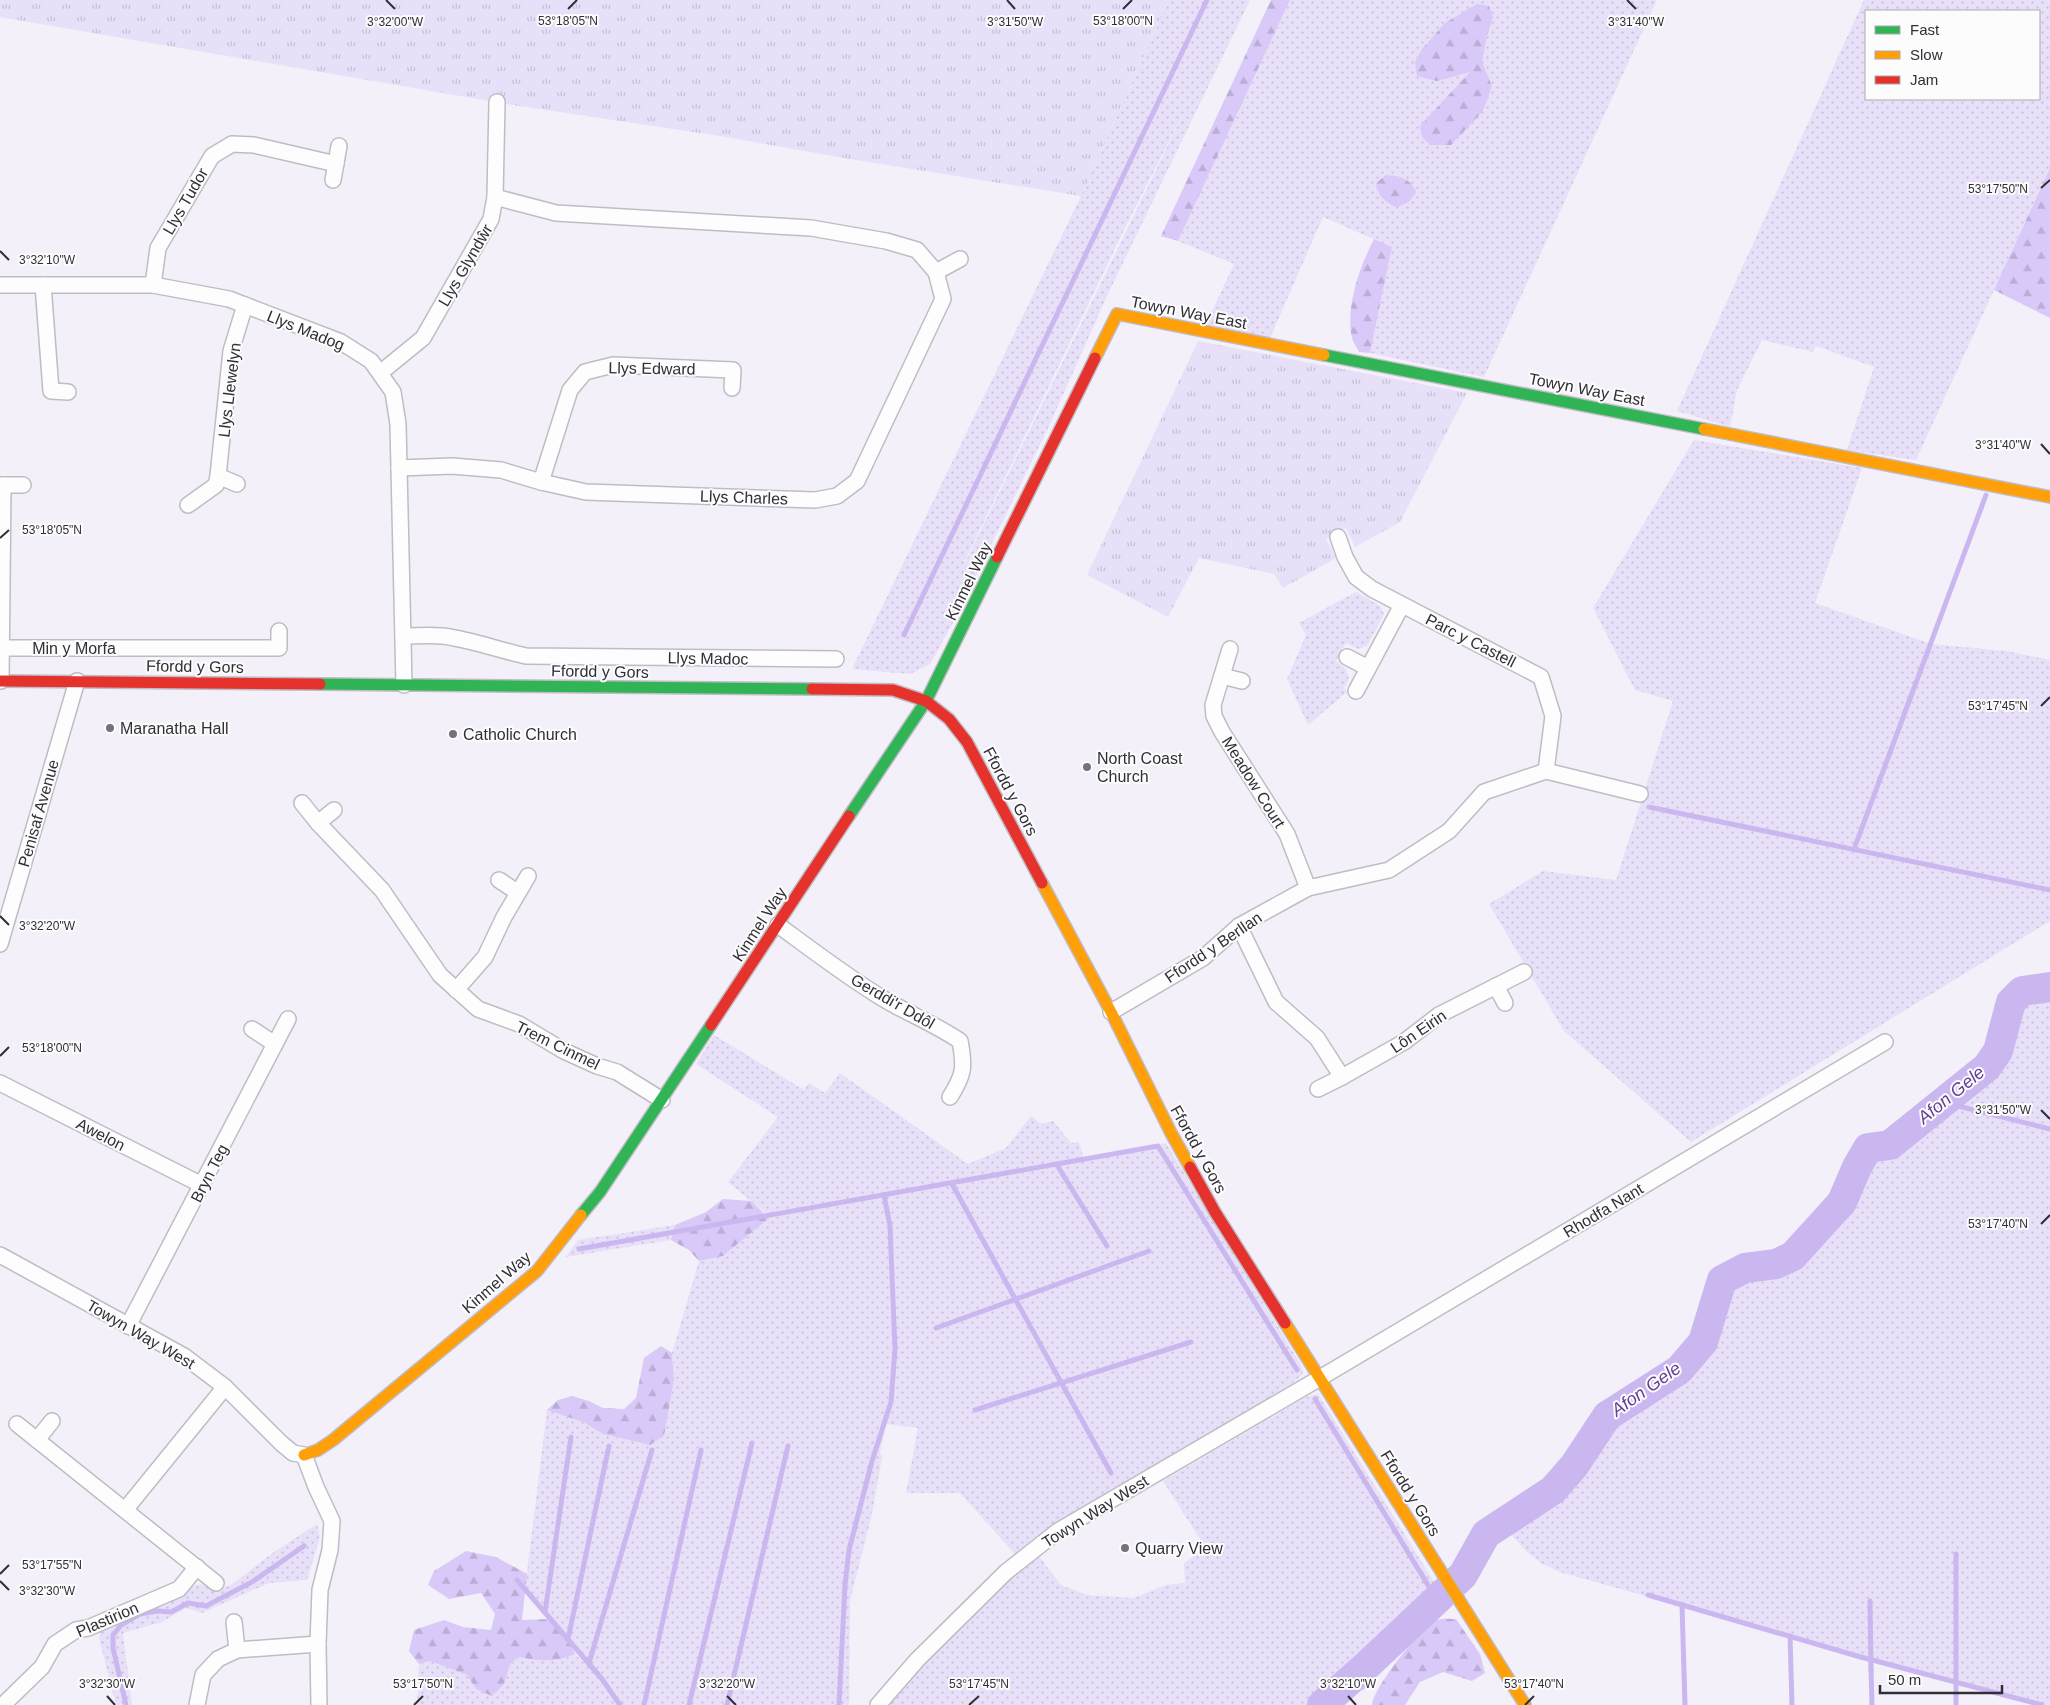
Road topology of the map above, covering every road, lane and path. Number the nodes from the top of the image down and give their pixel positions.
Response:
1 (497, 102) dead end
2 (339, 146) dead end
3 (336, 164) junction
4 (333, 180) dead end
5 (495, 198) junction
6 (960, 258) dead end
7 (936, 272) junction
8 (43, 285) junction
9 (153, 285) junction
10 (0, 286) edge
11 (245, 305) junction
12 (1117, 314) joint
13 (380, 373) junction
14 (732, 388) dead end
15 (68, 392) dead end
16 (399, 468) junction
17 (218, 476) junction
18 (542, 482) junction
19 (237, 484) dead end
20 (2, 485) edge
21 (23, 485) dead end
22 (2050, 497) edge
23 (188, 506) dead end
24 (1338, 537) dead end
25 (1402, 605) junction
26 (279, 631) dead end
27 (403, 636) junction
28 (1, 648) edge
29 (1230, 649) dead end
30 (1347, 657) dead end
31 (836, 659) dead end
32 (1368, 668) junction
33 (1222, 676) junction
34 (0, 681) edge
35 (77, 681) junction
36 (1242, 681) dead end
37 (404, 684) junction
38 (1356, 690) dead end
39 (926, 701) junction
40 (1546, 771) junction
41 (1640, 794) dead end
42 (302, 803) dead end
43 (334, 810) dead end
44 (318, 823) junction
45 (528, 876) dead end
46 (499, 880) dead end
47 (1308, 888) junction
48 (517, 892) junction
49 (778, 925) junction
50 (1239, 926) junction
51 (0, 944) edge
52 (1524, 972) dead end
53 (1496, 986) junction
54 (456, 990) junction
55 (1505, 1003) dead end
56 (1111, 1012) junction
57 (288, 1019) dead end
58 (252, 1029) dead end
59 (1885, 1042) dead end
60 (275, 1044) junction
61 (1342, 1077) junction
62 (0, 1084) edge
63 (1318, 1089) dead end
64 (950, 1097) dead end
65 (662, 1100) junction
66 (202, 1185) junction
67 (0, 1255) edge
68 (128, 1326) junction
69 (1320, 1378) junction
70 (225, 1387) junction
71 (52, 1421) dead end
72 (17, 1424) dead end
73 (38, 1440) junction
74 (304, 1455) junction
75 (125, 1510) junction
76 (197, 1567) junction
77 (216, 1583) dead end
78 (234, 1622) dead end
79 (318, 1644) junction
80 (237, 1650) junction
81 (5, 1703) dead end
82 (197, 1705) edge
83 (319, 1705) edge
84 (878, 1705) edge
85 (1525, 1705) edge

1 - 5 street, Llys Glyndŵr
2 - 3 street
3 - 4 street
3 - 9 street, Llys Tudor
5 - 7 street, Llys Charles
5 - 13 street, Llys Glyndŵr
6 - 7 street
7 - 18 street, Llys Charles
8 - 9 street, Llys Madog
8 - 10 street, Llys Madog
8 - 15 street
9 - 11 street, Llys Madog
11 - 13 street, Llys Madog
11 - 17 street, Llys Llewelyn
12 - 22 street, Towyn Way East
12 - 39 street, Kinmel Way
13 - 16 street, Llys Madog
14 - 18 street, Llys Edward
16 - 18 street, Llys Charles
16 - 27 street, Llys Madog
17 - 19 street
17 - 23 street
20 - 21 street
20 - 28 street
24 - 25 street, Parc y Castell
25 - 32 street
25 - 40 street, Parc y Castell
26 - 28 street, Min y Morfa
27 - 31 street, Llys Madoc
27 - 37 street, Llys Madog
28 - 34 street
29 - 33 street, Meadow Court
30 - 32 street
32 - 38 street
33 - 36 street
33 - 47 street, Meadow Court
34 - 35 street, Ffordd y Gors
35 - 37 street, Ffordd y Gors
35 - 51 street, Penisaf Avenue
37 - 39 street, Ffordd y Gors
39 - 49 street, Kinmel Way
39 - 56 street, Ffordd y Gors
40 - 41 street
40 - 47 street, Ffordd y Berllan
42 - 44 street, Trem Cinmel
43 - 44 street
44 - 54 street, Trem Cinmel
45 - 48 street
46 - 48 street
47 - 50 street, Ffordd y Berllan
48 - 54 street
49 - 64 street, Gerddi'r Ddôl
49 - 65 street, Kinmel Way
50 - 56 street, Ffordd y Berllan
50 - 61 street
52 - 53 street, Lôn Eirin
53 - 55 street
53 - 61 street, Lôn Eirin
54 - 65 street, Trem Cinmel
56 - 69 street, Ffordd y Gors
57 - 60 street, Bryn Teg
58 - 60 street
59 - 69 street, Rhodfa Nant
60 - 66 street, Bryn Teg
61 - 63 street, Lôn Eirin
62 - 66 street, Awelon
65 - 74 street, Kinmel Way
66 - 68 street, Bryn Teg
67 - 68 street, Towyn Way West
68 - 70 street, Towyn Way West
69 - 84 street, Towyn Way West
69 - 85 street, Ffordd y Gors
70 - 74 street, Towyn Way West
70 - 75 street
71 - 73 street
72 - 73 street
73 - 75 street
74 - 79 street
75 - 76 street
76 - 77 street
76 - 81 street, Plastirion
78 - 80 street
79 - 80 street
79 - 83 street
80 - 82 street

